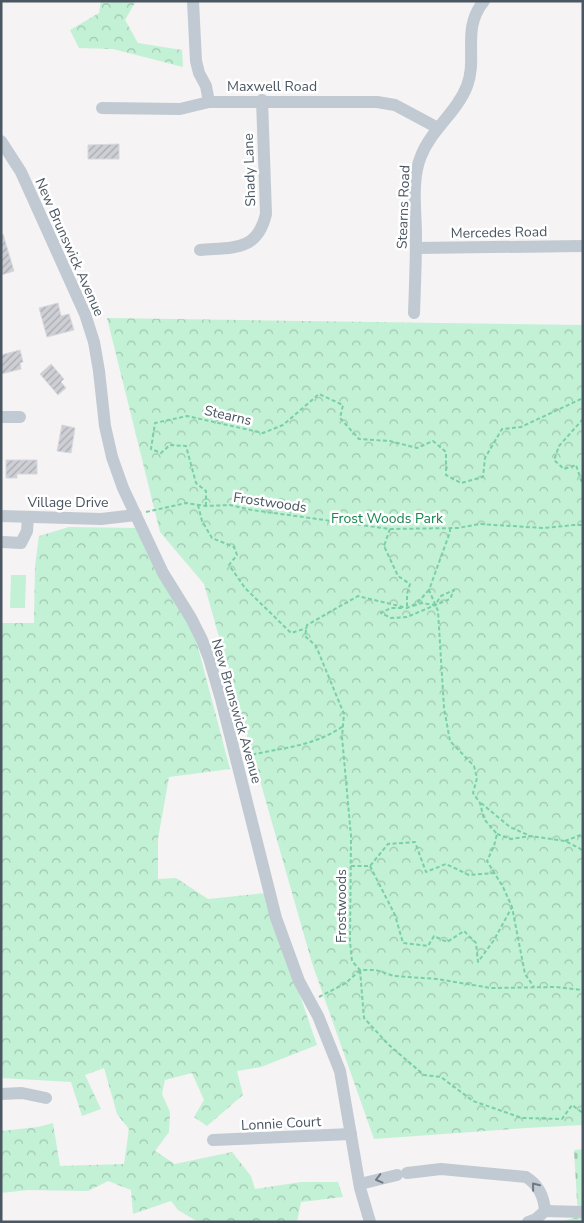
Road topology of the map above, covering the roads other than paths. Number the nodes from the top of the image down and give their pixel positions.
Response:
1 (193, 1) edge
2 (484, 1) edge
3 (262, 100) junction
4 (209, 102) junction
5 (102, 108) dead end
6 (438, 128) junction
7 (1, 141) edge
8 (583, 246) edge
9 (416, 248) junction
10 (200, 250) dead end
11 (414, 312) dead end
12 (20, 416) dead end
13 (1, 417) edge
14 (136, 515) junction
15 (1, 516) edge
16 (28, 517) junction
17 (3, 542) dead end
18 (1, 1094) edge
19 (46, 1098) dead end
20 (351, 1134) junction
21 (213, 1140) dead end
22 (360, 1184) junction
23 (545, 1211) junction
24 (583, 1212) edge
25 (370, 1222) edge
26 (528, 1222) edge

1 - 4 street
2 - 6 street, Stearns Road
3 - 4 street, Maxwell Road
3 - 6 street, Maxwell Road
3 - 10 street, Shady Lane
4 - 5 street, Maxwell Road
6 - 9 street, Stearns Road
7 - 14 street, New Brunswick Avenue
8 - 9 street, Mercedes Road
9 - 11 street, Stearns Road
12 - 13 street
14 - 16 street, Village Drive
14 - 20 street, New Brunswick Avenue
15 - 16 street, Village Drive
16 - 17 street
18 - 19 street
20 - 21 street, Lonnie Court
20 - 22 street, New Brunswick Avenue
23 -> 22 street
22 - 25 street, New Brunswick Avenue
23 - 24 street
23 - 26 street

